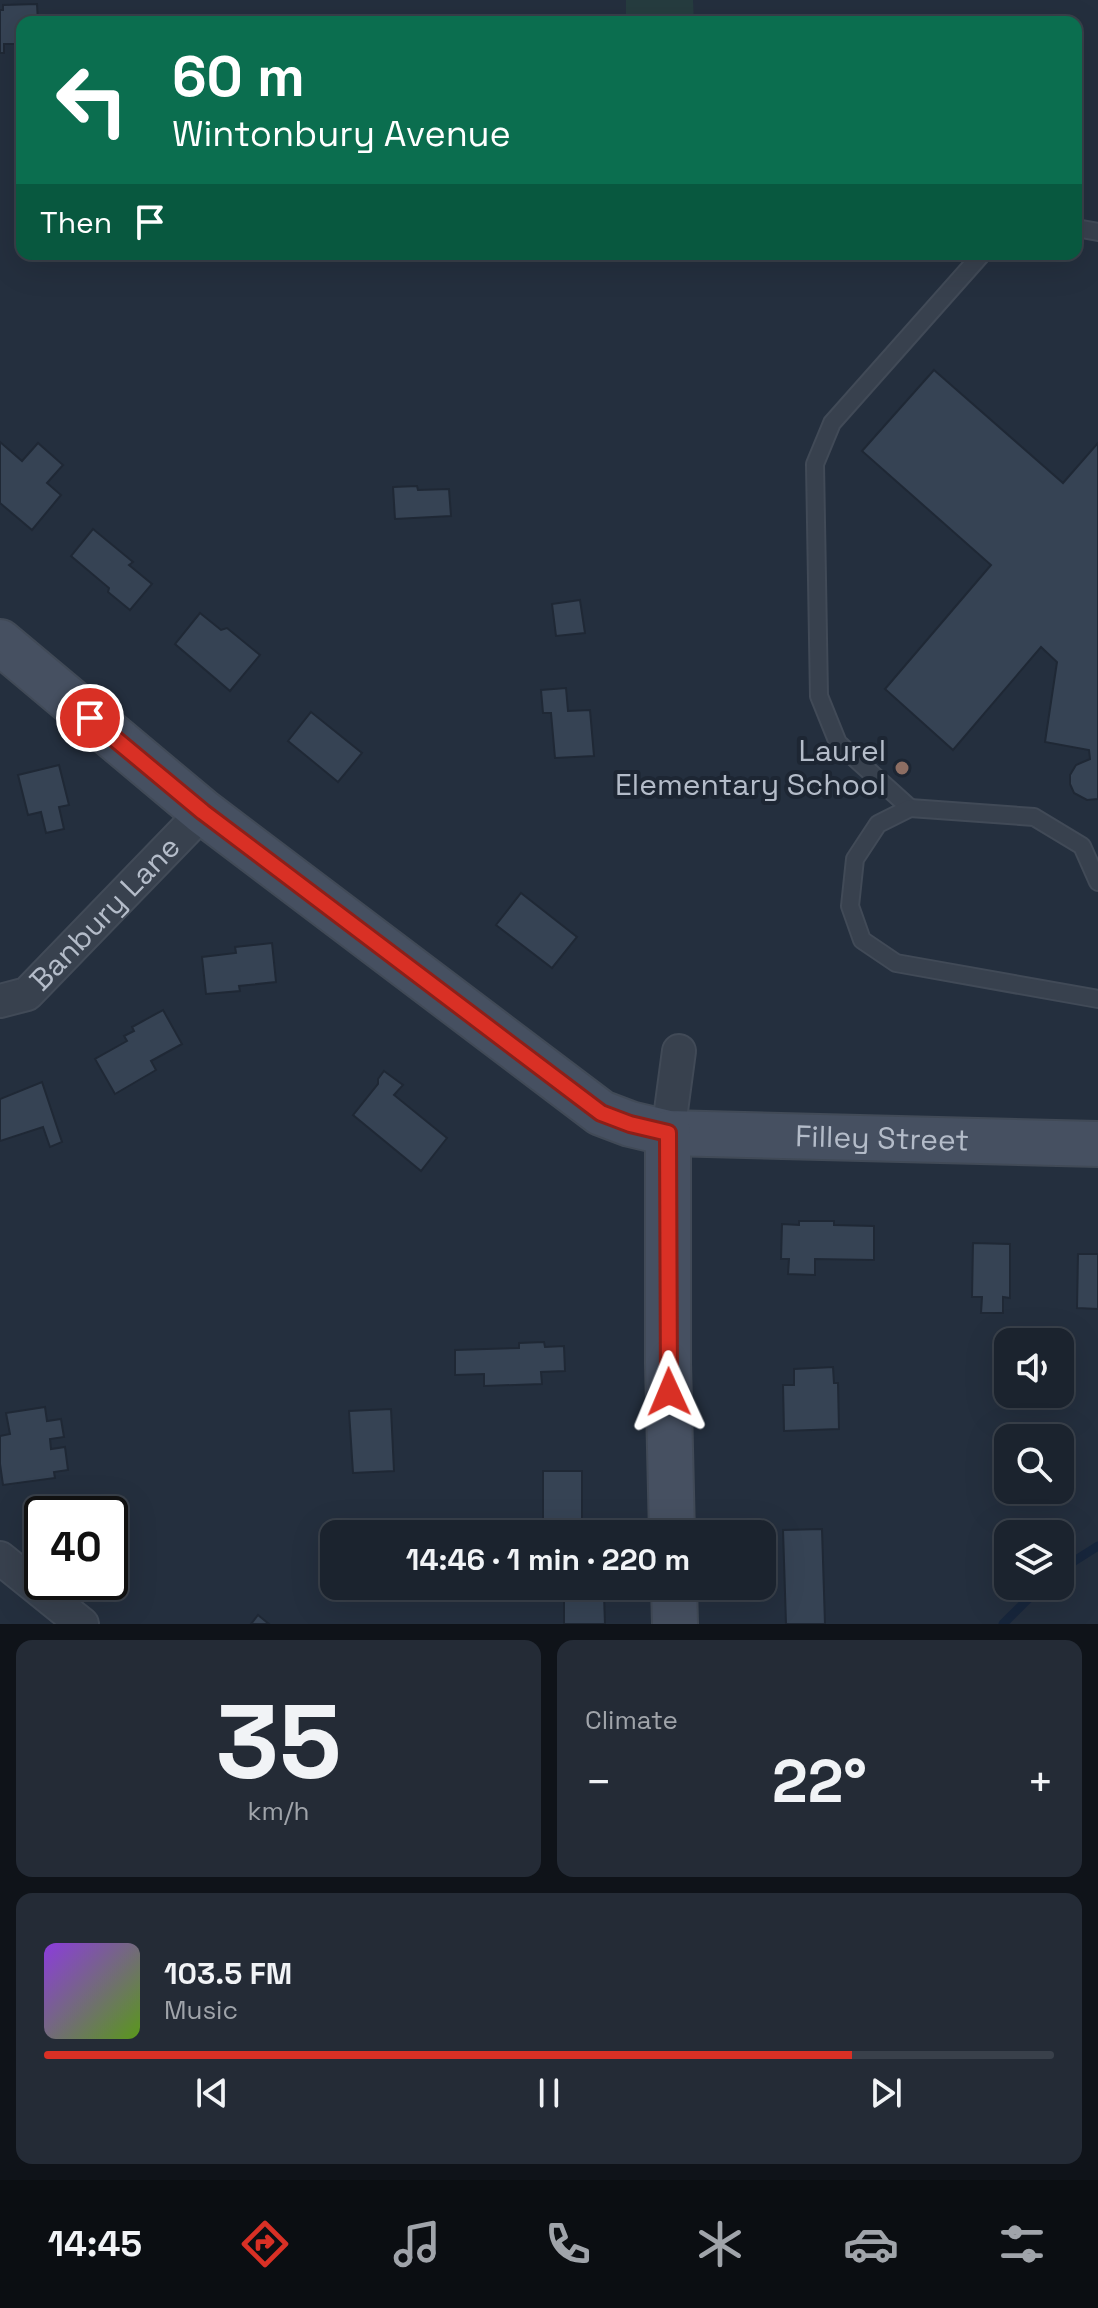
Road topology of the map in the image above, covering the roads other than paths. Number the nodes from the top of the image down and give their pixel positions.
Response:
1 (977, 260) edge
2 (0, 642) edge
3 (910, 808) junction
4 (203, 812) junction
5 (1098, 882) edge
6 (1098, 999) edge
7 (0, 1001) edge
8 (679, 1051) dead end
9 (668, 1133) junction
10 (1098, 1143) edge
11 (672, 1520) edge
12 (0, 1558) edge
13 (674, 1600) edge
14 (82, 1624) edge
15 (675, 1624) edge

1 - 3 lane
2 - 4 street, Filley Street
3 - 5 lane
3 - 6 lane
4 - 7 street, Banbury Lane
4 - 9 street, Filley Street
8 - 9 street
9 - 10 street, Filley Street
9 - 11 street
12 - 14 street
13 - 15 street

